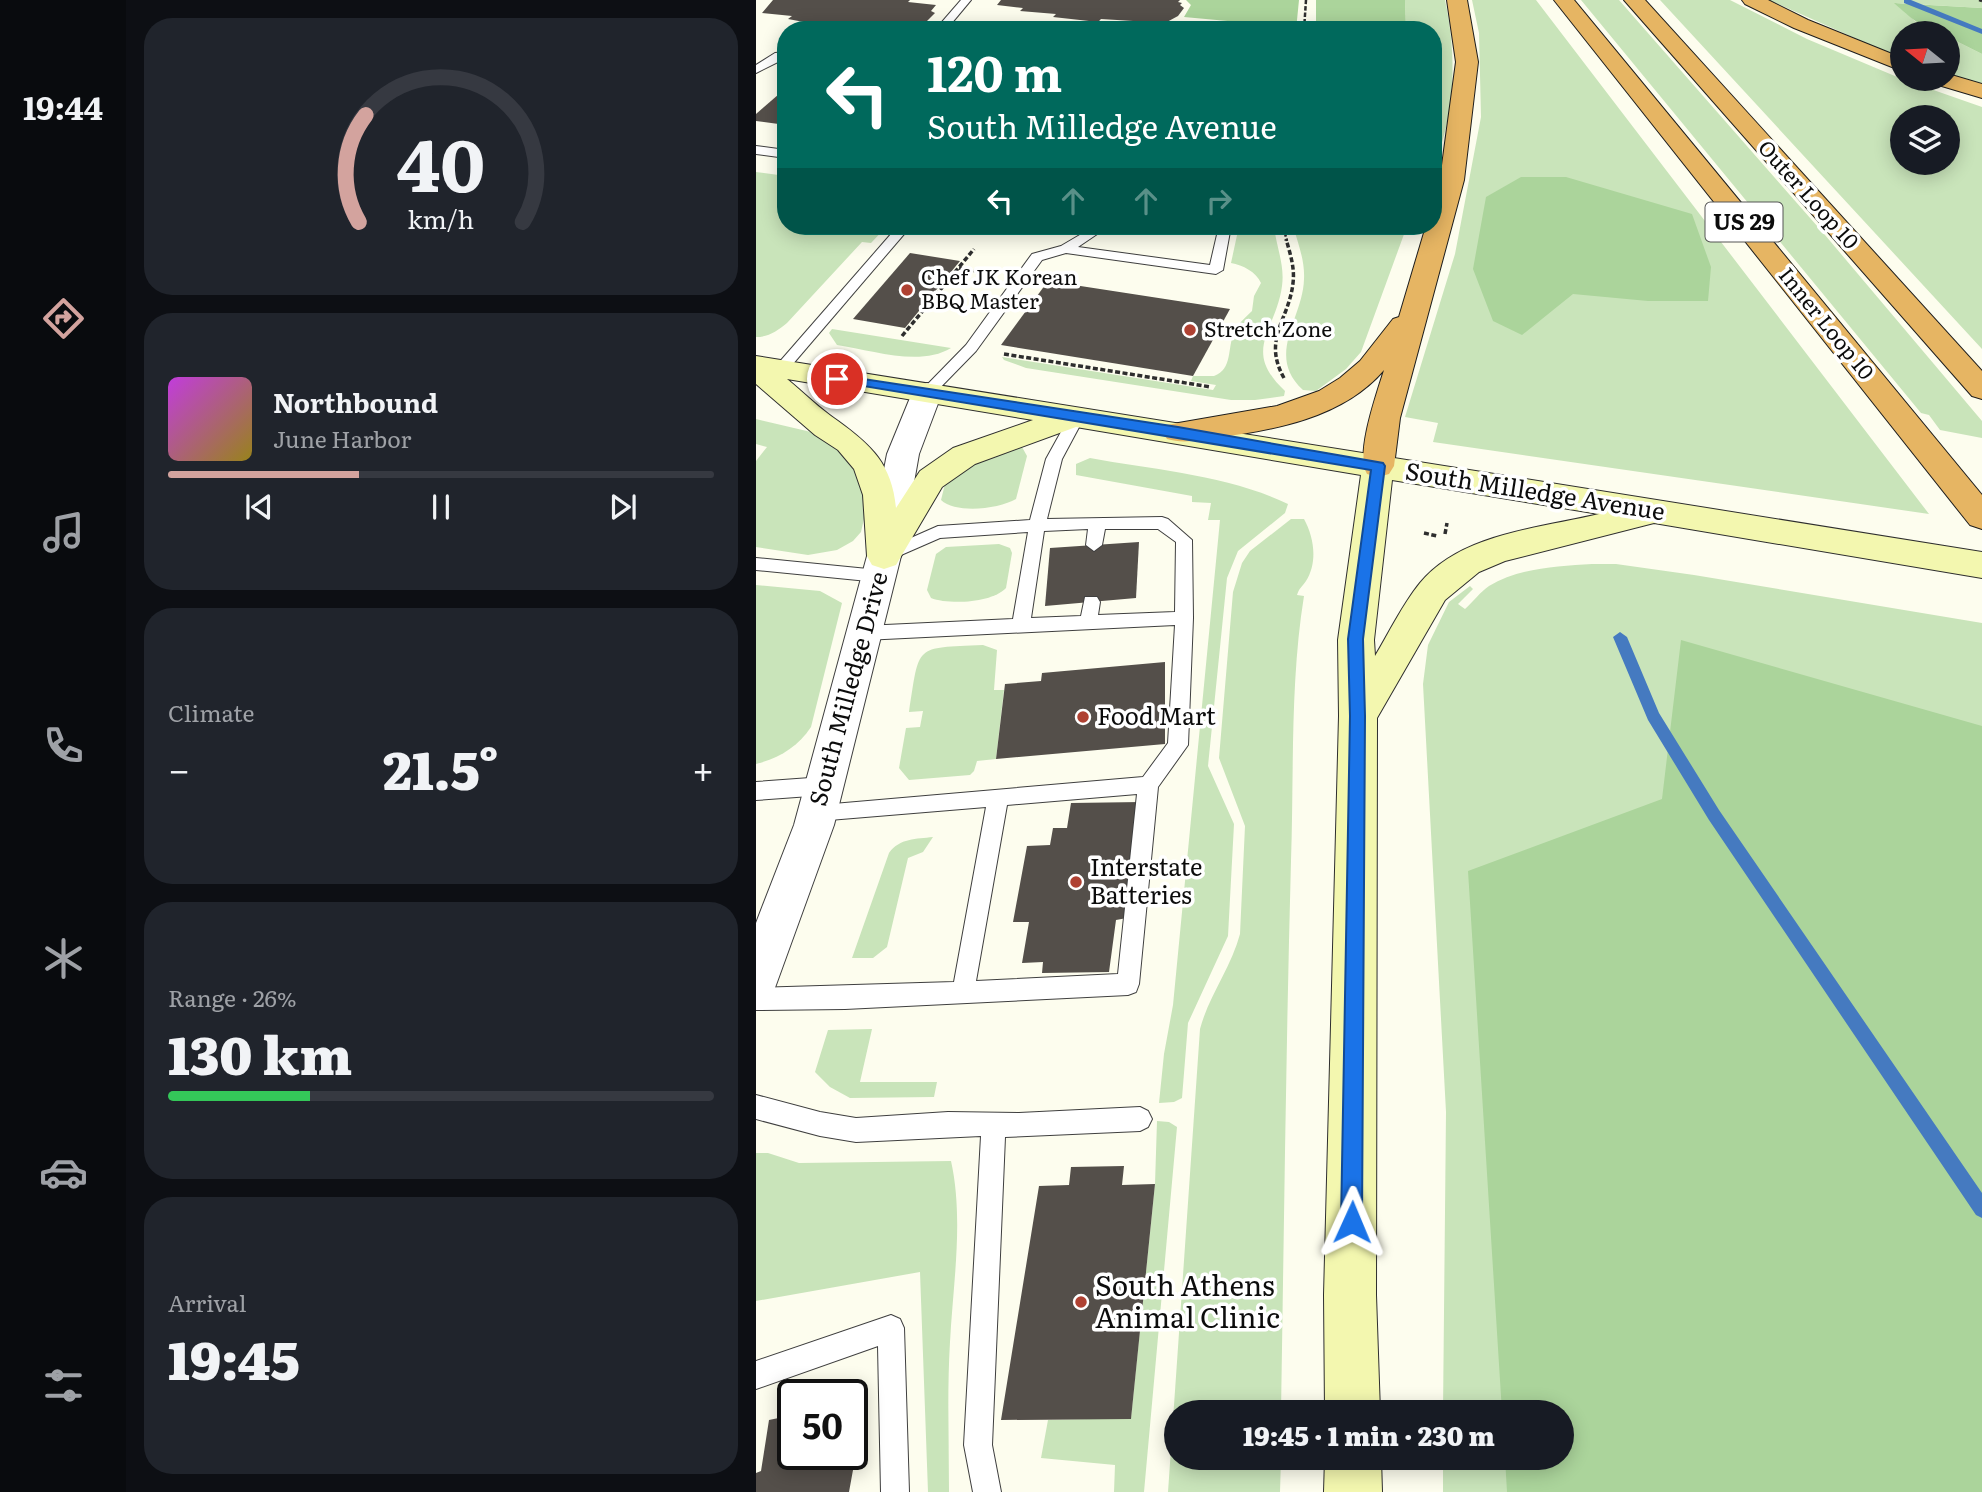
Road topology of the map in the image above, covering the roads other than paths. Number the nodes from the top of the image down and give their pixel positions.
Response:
1 (966, 0) edge
2 (1457, 0) edge
3 (1564, 0) edge
4 (1633, 0) edge
5 (1752, 0) edge
6 (947, 21) edge
7 (777, 56) edge
8 (1890, 60) edge
9 (756, 70) edge
10 (1960, 84) edge
11 (1982, 91) edge
12 (756, 150) edge
13 (777, 153) edge
14 (1442, 215) edge
15 (896, 235) edge
16 (1088, 235) edge
17 (1223, 235) edge
18 (1436, 235) edge
19 (1066, 249) junction
20 (1415, 309) junction
21 (764, 368) edge
22 (1982, 389) edge
23 (927, 393) junction
24 (1077, 416) junction
25 (1178, 432) junction
26 (1378, 466) junction
27 (1658, 512) junction
28 (1982, 517) edge
29 (1097, 524) junction
30 (1037, 525) junction
31 (1094, 545) dead end
32 (756, 564) edge
33 (1982, 565) edge
34 (881, 566) junction
35 (1091, 603) dead end
36 (1184, 618) junction
37 (1090, 622) junction
38 (1021, 625) junction
39 (864, 634) junction
40 (1358, 716) junction
41 (1148, 785) junction
42 (756, 791) edge
43 (998, 798) junction
44 (821, 799) junction
45 (756, 981) edge
46 (963, 993) junction
47 (756, 999) edge
48 (756, 1107) edge
49 (1140, 1119) dead end
50 (995, 1124) junction
51 (756, 1375) edge
52 (1352, 1400) edge
53 (1353, 1470) edge
54 (894, 1492) edge
55 (987, 1492) edge
56 (1353, 1492) edge

1 - 6 lane
2 - 14 highway
3 - 28 highway, Inner Loop 10 / US 29
4 - 22 highway, Outer Loop 10 / US 29
5 - 8 highway
7 - 9 lane
10 - 11 highway
12 - 13 lane
15 - 21 lane
16 - 19 lane
17 - 19 lane
18 - 20 highway
19 - 23 lane
20 - 25 highway
20 - 26 highway
21 - 23 main road, South Milledge Avenue
21 - 34 main road
23 - 24 main road, South Milledge Avenue
23 - 34 street, South Milledge Drive
24 - 25 main road, South Milledge Avenue
24 - 30 lane
24 - 34 main road
25 - 26 main road, South Milledge Avenue
26 - 27 main road, South Milledge Avenue
26 - 40 main road
27 - 33 main road, South Milledge Avenue
27 - 40 main road
29 - 30 lane
29 - 31 lane
29 - 36 lane
30 - 34 lane
30 - 38 lane
32 - 34 lane
34 - 39 street, South Milledge Drive
35 - 37 lane
36 - 37 lane
36 - 41 lane
37 - 38 lane
38 - 39 lane
39 - 44 street, South Milledge Drive
40 - 52 main road
41 - 43 lane
41 - 46 lane
42 - 44 lane
43 - 44 lane
43 - 46 lane
44 - 45 street, South Milledge Drive
46 - 47 lane
48 - 50 lane
49 - 50 lane
50 - 55 lane
51 - 54 lane
53 - 56 main road

